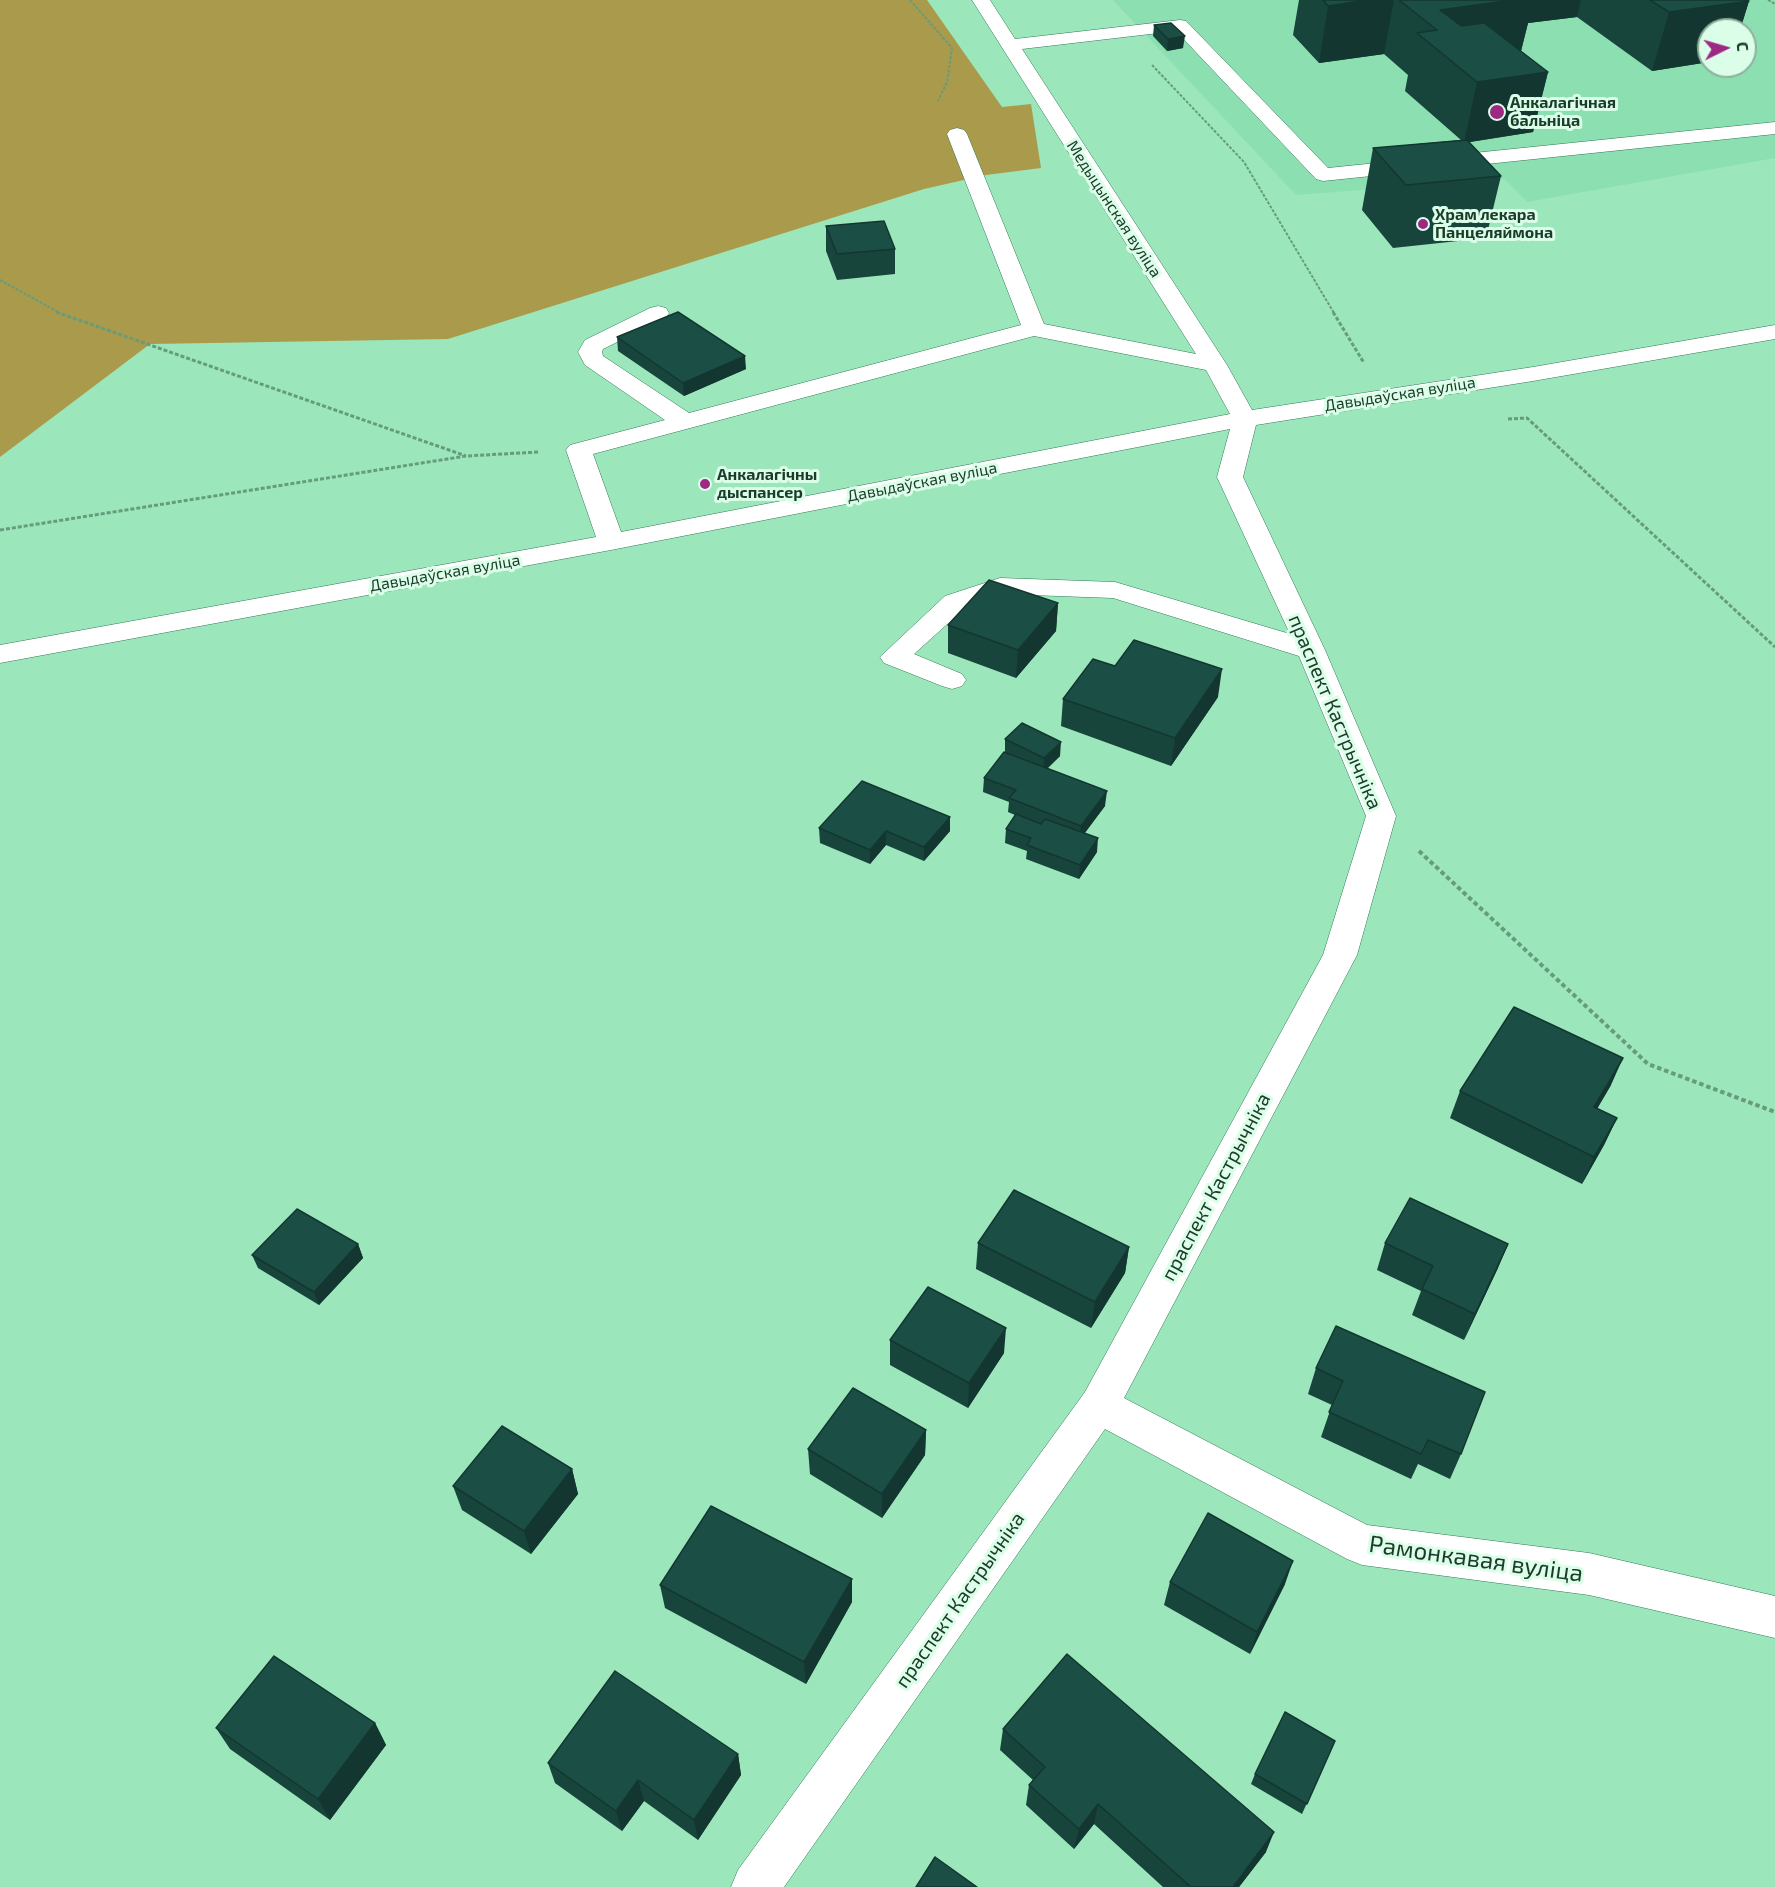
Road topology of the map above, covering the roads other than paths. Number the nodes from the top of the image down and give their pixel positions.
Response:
1 (981, 0) edge
2 (1160, 6) dead end
3 (1180, 25) junction
4 (1010, 45) junction
5 (1775, 128) edge
6 (957, 134) road end
7 (658, 313) dead end
8 (1034, 329) junction
9 (1775, 332) edge
10 (1215, 365) junction
11 (1245, 419) junction
12 (685, 422) junction
13 (611, 542) junction
14 (1311, 650) junction
15 (0, 654) edge
16 (952, 680) dead end
17 (1099, 1405) junction
18 (1775, 1617) edge
19 (755, 1887) edge

1 - 4 street, Медыцынская вуліца
2 - 3 street
3 - 4 street
3 - 5 street
4 - 10 street, Медыцынская вуліца
6 - 8 street
7 - 12 street
8 - 10 street
8 - 12 street
9 - 11 street, Давыдаўская вуліца
10 - 11 street, Медыцынская вуліца
11 - 13 street, Давыдаўская вуліца
11 - 14 street, праспект Кастрычніка
12 - 13 street
13 - 15 street, Давыдаўская вуліца
14 - 16 street
14 - 17 street, праспект Кастрычніка
17 - 18 street, Рамонкавая вуліца
17 - 19 street, праспект Кастрычніка

